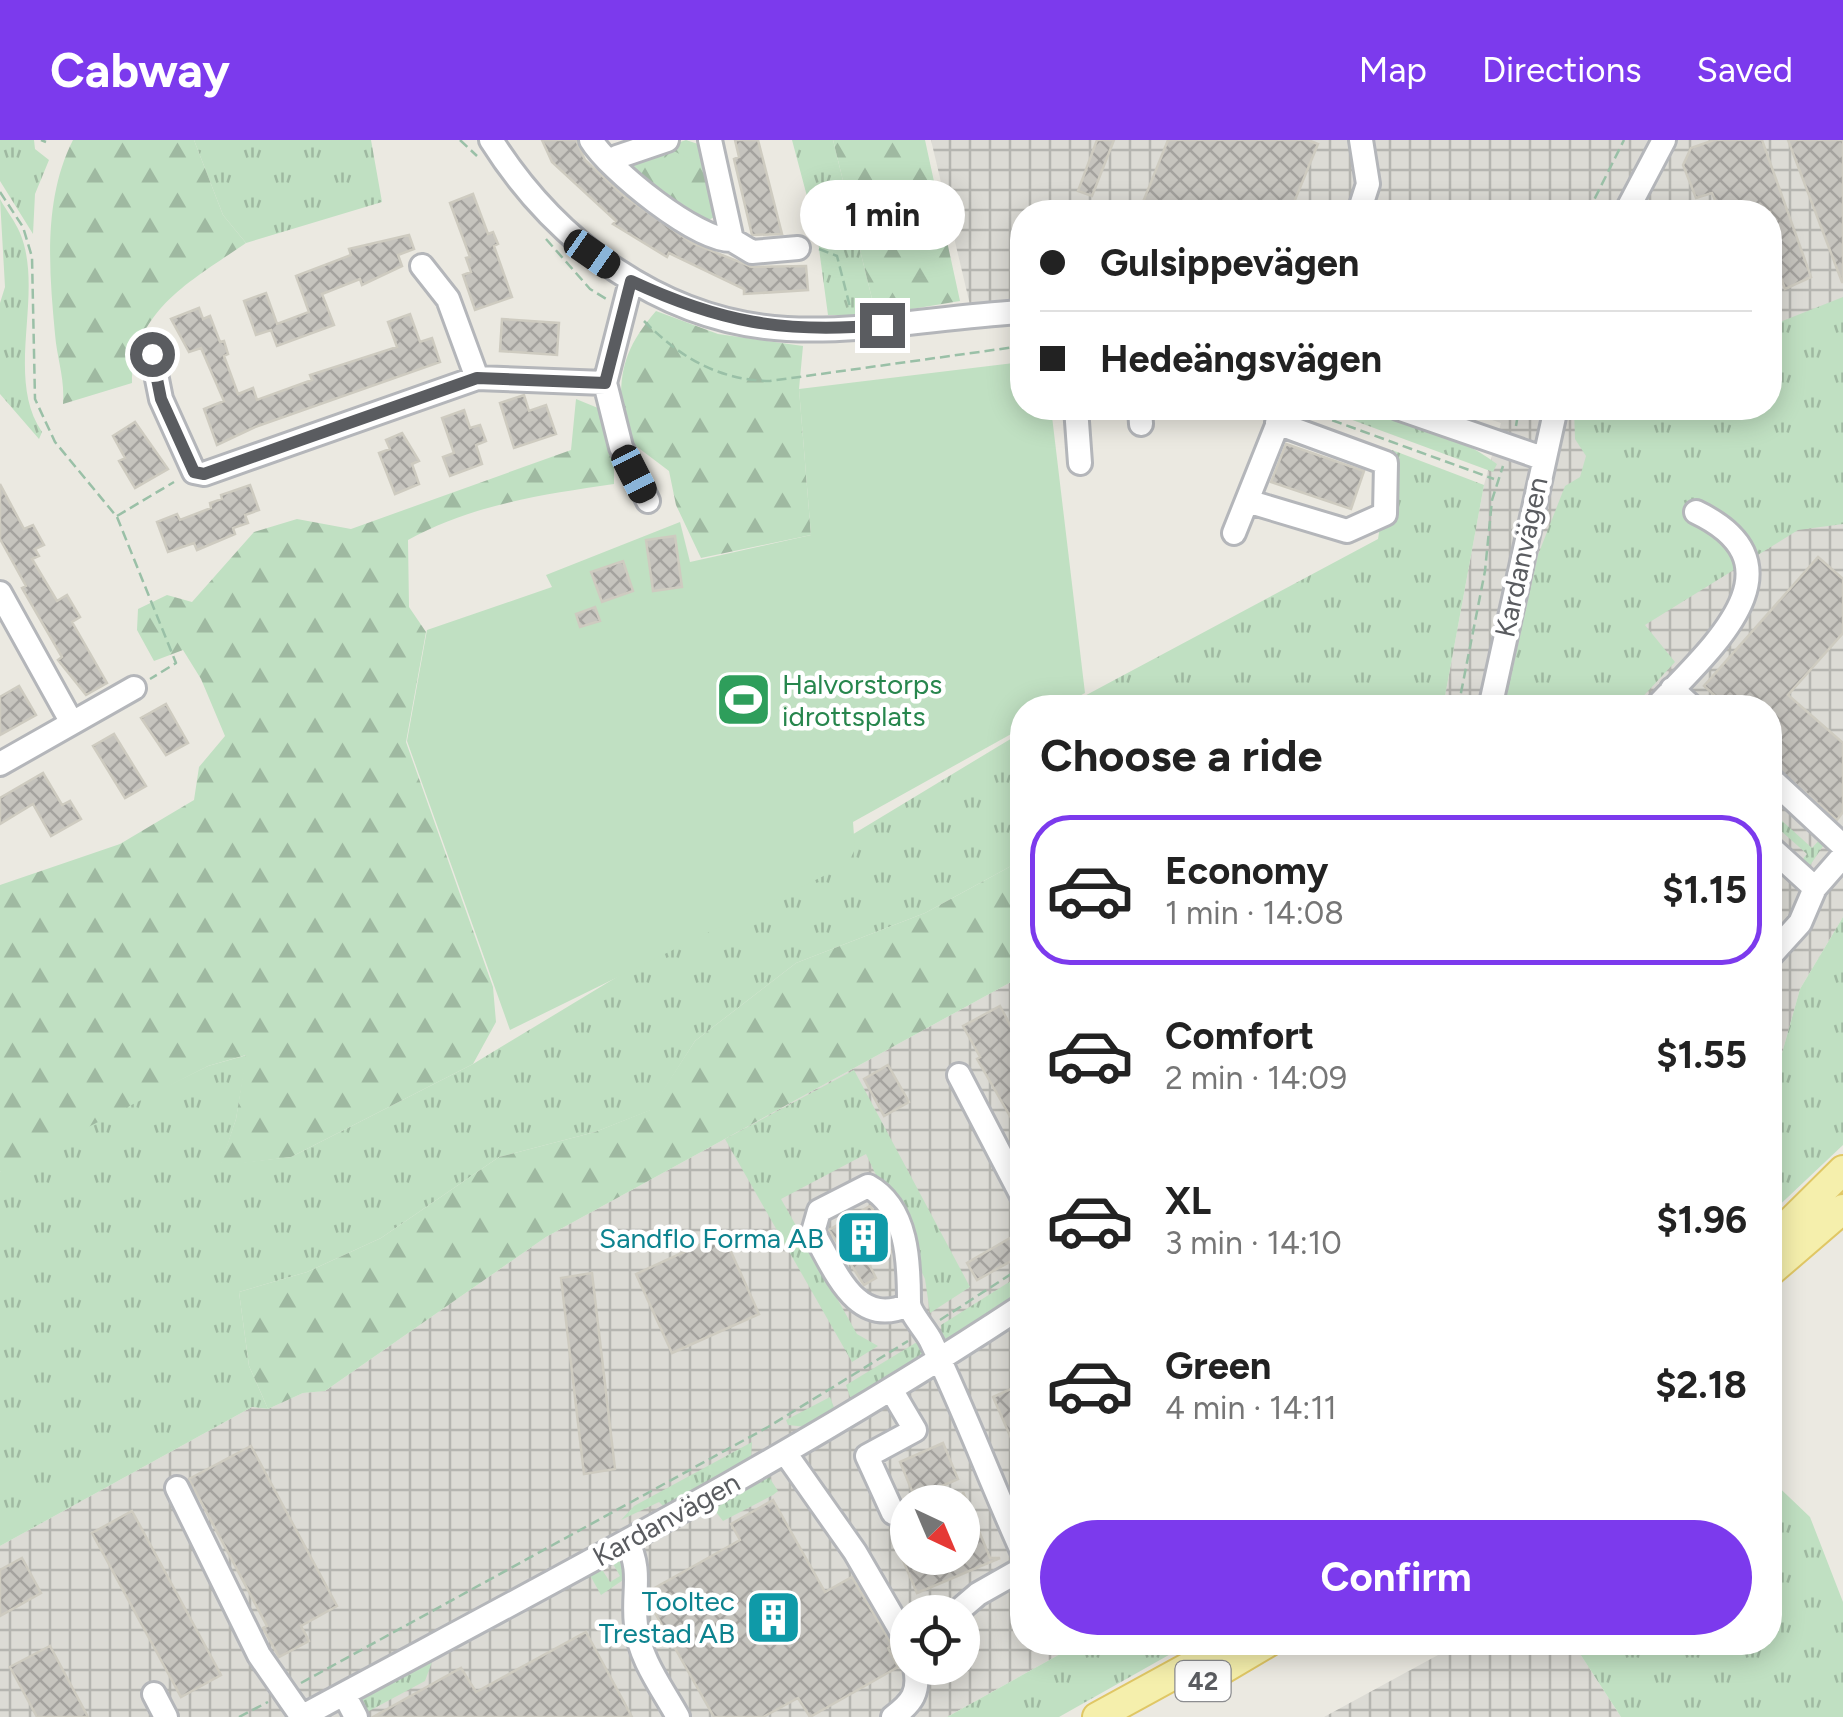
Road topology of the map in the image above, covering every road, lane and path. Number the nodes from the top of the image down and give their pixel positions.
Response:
1 (491, 140) edge
2 (592, 140) edge
3 (667, 140) edge
4 (710, 140) edge
5 (1361, 140) edge
6 (1624, 140) edge
7 (1664, 140) edge
8 (612, 164) junction
9 (0, 192) edge
10 (1363, 200) edge
11 (1594, 200) edge
12 (1632, 200) edge
13 (732, 240) junction
14 (798, 248) joint
15 (422, 266) dead end
16 (631, 281) junction
17 (1010, 313) edge
18 (856, 328) junction
19 (152, 354) dead end
20 (477, 378) junction
21 (605, 383) junction
22 (1077, 420) edge
23 (1279, 420) edge
24 (1292, 420) edge
25 (1331, 420) edge
26 (1433, 420) edge
27 (1553, 420) edge
28 (1542, 458) junction
29 (1080, 462) dead end
30 (194, 472) junction
31 (648, 501) dead end
32 (1246, 501) junction
33 (1696, 512) dead end
34 (117, 517) junction
35 (1234, 532) dead end
36 (0, 593) edge
37 (134, 688) joint
38 (1672, 690) junction
39 (1461, 695) edge
40 (1493, 695) edge
41 (1667, 695) edge
42 (1678, 695) edge
43 (72, 723) junction
44 (0, 764) edge
45 (1782, 789) edge
46 (1843, 846) edge
47 (1843, 856) edge
48 (1782, 858) edge
49 (1815, 888) junction
50 (1782, 943) edge
51 (960, 1076) dead end
52 (1843, 1170) edge
53 (1010, 1173) edge
54 (1843, 1190) edge
55 (1843, 1209) edge
56 (1782, 1230) edge
57 (1843, 1234) edge
58 (1782, 1240) edge
59 (1782, 1262) edge
60 (1010, 1276) edge
61 (1782, 1277) edge
62 (908, 1304) junction
63 (1010, 1314) edge
64 (926, 1330) junction
65 (940, 1360) junction
66 (892, 1391) junction
67 (786, 1454) junction
68 (177, 1488) dead end
69 (890, 1508) edge
70 (1010, 1526) edge
71 (627, 1541) junction
72 (1010, 1565) edge
73 (977, 1595) edge
74 (890, 1612) edge
75 (1210, 1655) edge
76 (1246, 1655) edge
77 (918, 1685) edge
78 (287, 1692) junction
79 (154, 1694) dead end
80 (344, 1694) junction
81 (166, 1717) edge
82 (239, 1717) edge
83 (301, 1717) edge
84 (356, 1717) edge
85 (678, 1717) edge
86 (893, 1717) edge
87 (1097, 1717) edge
88 (1136, 1717) edge

1 - 16 street
2 - 8 street
3 - 8 street
4 - 13 street
5 - 10 street
6 - 11 path
7 - 12 street
8 - 13 street
9 - 34 path
13 - 14 street
14 - 18 path
15 - 20 street
16 - 18 street
16 - 21 street
17 - 18 street
19 - 30 street
20 - 21 street
20 - 30 street
21 - 31 street
22 - 29 street
23 - 32 street
24 - 32 street
25 - 39 path
26 - 28 street
27 - 28 street, Kardanvägen
28 - 40 street, Kardanvägen
30 - 34 path
32 - 35 street
33 - 38 street
34 - 37 path
36 - 43 street
37 - 43 street
38 - 41 street
38 - 42 street
43 - 44 street
45 - 46 street
47 - 49 street
48 - 49 street
49 - 50 street
51 - 53 street
52 - 56 main road
54 - 58 main road
55 - 59 main road
57 - 61 main road
60 - 64 path
62 - 62 street
62 - 64 street
63 - 65 street, Kardanvägen
64 - 65 street
64 - 78 path
65 - 66 street, Kardanvägen
65 - 70 street
66 - 67 street, Kardanvägen
66 - 69 street
67 - 71 street, Kardanvägen
67 - 74 street
68 - 78 street
71 - 80 street, Kardanvägen
71 - 85 street
72 - 73 street
75 - 87 main road, 42
76 - 88 main road, 42
77 - 86 street
78 - 82 path
78 - 83 street
79 - 81 street
80 - 83 street, Kardanvägen
80 - 84 street

